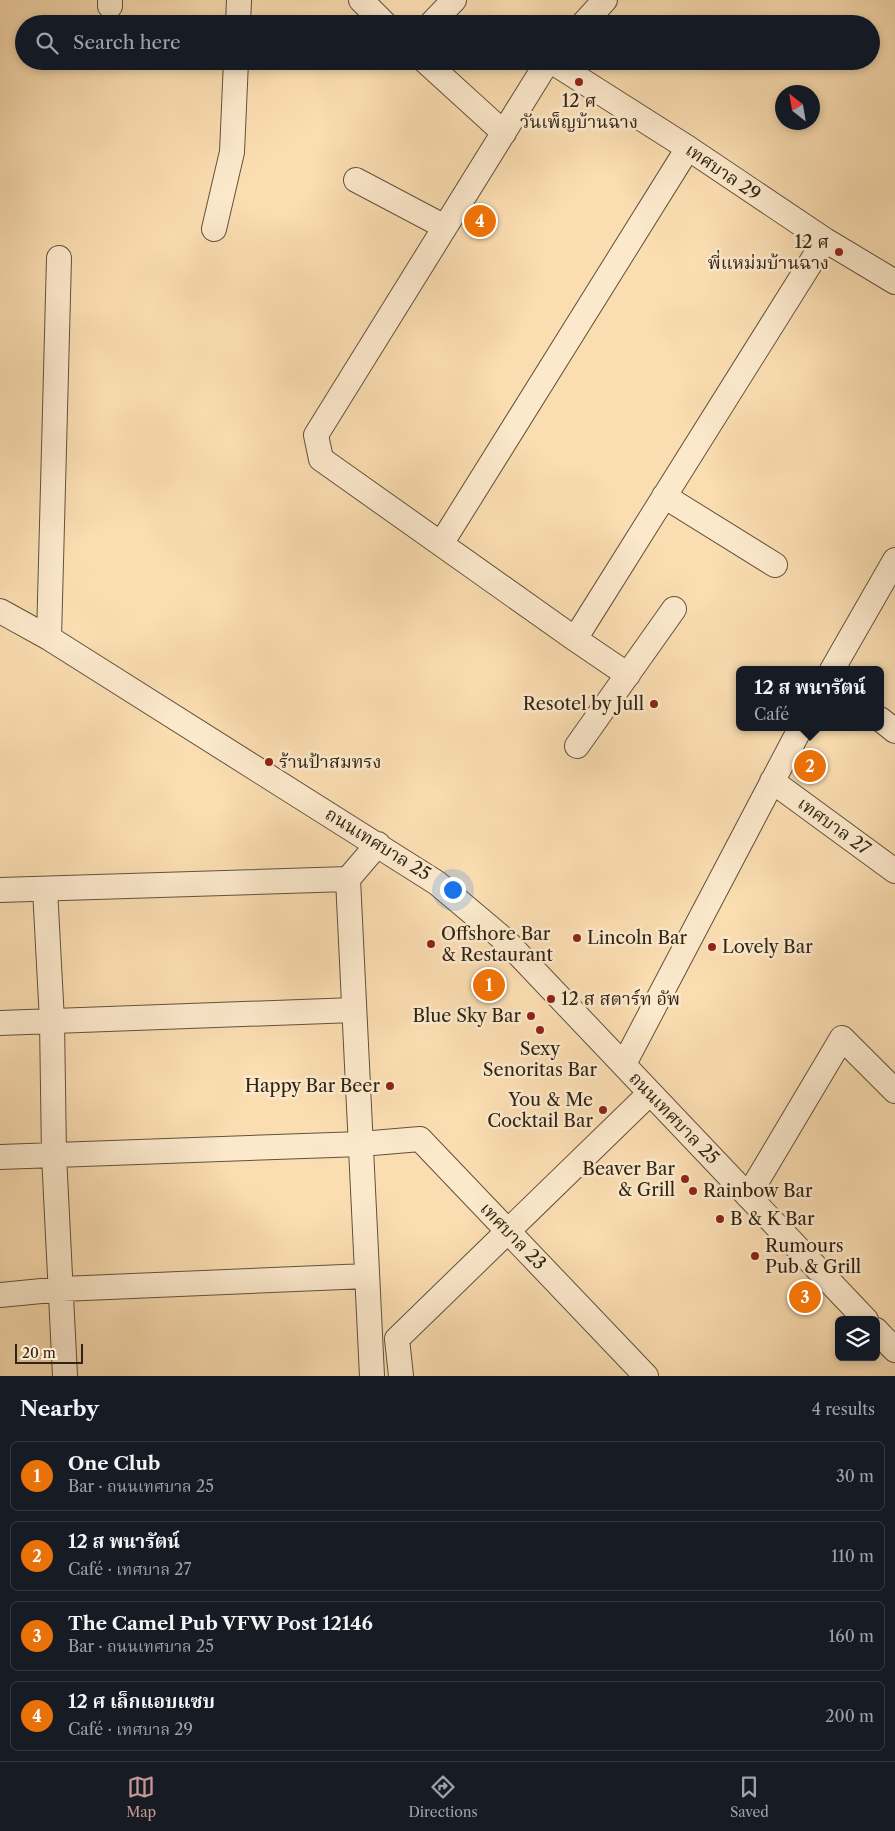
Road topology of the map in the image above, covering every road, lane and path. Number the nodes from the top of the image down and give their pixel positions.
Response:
1 (239, 0) edge
2 (360, 0) edge
3 (454, 0) edge
4 (605, 0) edge
5 (238, 15) edge
6 (376, 15) edge
7 (440, 15) edge
8 (591, 15) edge
9 (236, 70) edge
10 (435, 70) edge
11 (543, 70) edge
12 (563, 70) edge
13 (504, 133) junction
14 (688, 148) junction
15 (356, 180) dead end
16 (445, 227) junction
17 (214, 229) dead end
18 (825, 240) junction
19 (59, 258) dead end
20 (895, 282) edge
21 (664, 496) junction
22 (441, 544) junction
23 (895, 560) edge
24 (775, 565) dead end
25 (889, 585) edge
26 (674, 609) dead end
27 (0, 611) edge
28 (49, 638) junction
29 (575, 639) junction
30 (835, 666) edge
31 (628, 675) junction
32 (884, 722) edge
33 (799, 731) edge
34 (895, 731) edge
35 (578, 746) dead end
36 (772, 781) junction
37 (378, 844) junction
38 (895, 871) edge
39 (348, 879) junction
40 (45, 889) junction
41 (0, 890) edge
42 (354, 1010) junction
43 (52, 1021) junction
44 (0, 1023) edge
45 (624, 1064) junction
46 (895, 1091) edge
47 (650, 1092) junction
48 (361, 1144) junction
49 (54, 1155) junction
50 (0, 1157) edge
51 (748, 1196) junction
52 (508, 1231) junction
53 (367, 1276) junction
54 (62, 1289) junction
55 (0, 1295) edge
56 (862, 1316) edge
57 (880, 1334) edge
58 (895, 1350) edge
59 (65, 1376) edge
60 (372, 1376) edge
61 (401, 1376) edge
62 (646, 1376) edge

1 - 5 street
2 - 6 street
3 - 7 street
4 - 8 street
9 - 17 street
10 - 13 street
11 - 13 street
12 - 14 street, เทศบาล 29
13 - 16 street
14 - 18 street, เทศบาล 29
14 - 22 street
15 - 16 street
16 - 22 street
18 - 20 street, เทศบาล 29
18 - 21 street
19 - 28 street
21 - 24 street
21 - 29 street
22 - 29 street
23 - 25 street
25 - 30 street
26 - 31 street
27 - 28 street, ถนนเทศบาล 25
28 - 37 street, ถนนเทศบาล 25
29 - 31 street
31 - 35 street
32 - 34 street
33 - 36 street
36 - 38 street, เทศบาล 27
36 - 45 street
37 - 39 street
37 - 45 street, ถนนเทศบาล 25
39 - 40 street
39 - 42 street
40 - 41 street
40 - 43 street
42 - 43 street
42 - 48 street
43 - 44 street
43 - 49 street
45 - 47 street, ถนนเทศบาล 25
46 - 51 street
47 - 51 street, ถนนเทศบาล 25
47 - 52 street
48 - 49 street
48 - 52 street, เทศบาล 23
48 - 53 street
49 - 50 street
49 - 54 street
51 - 56 street, ถนนเทศบาล 25
52 - 61 street
52 - 62 street, เทศบาล 23
53 - 54 street
53 - 60 street
54 - 55 street
54 - 59 street
57 - 58 street

